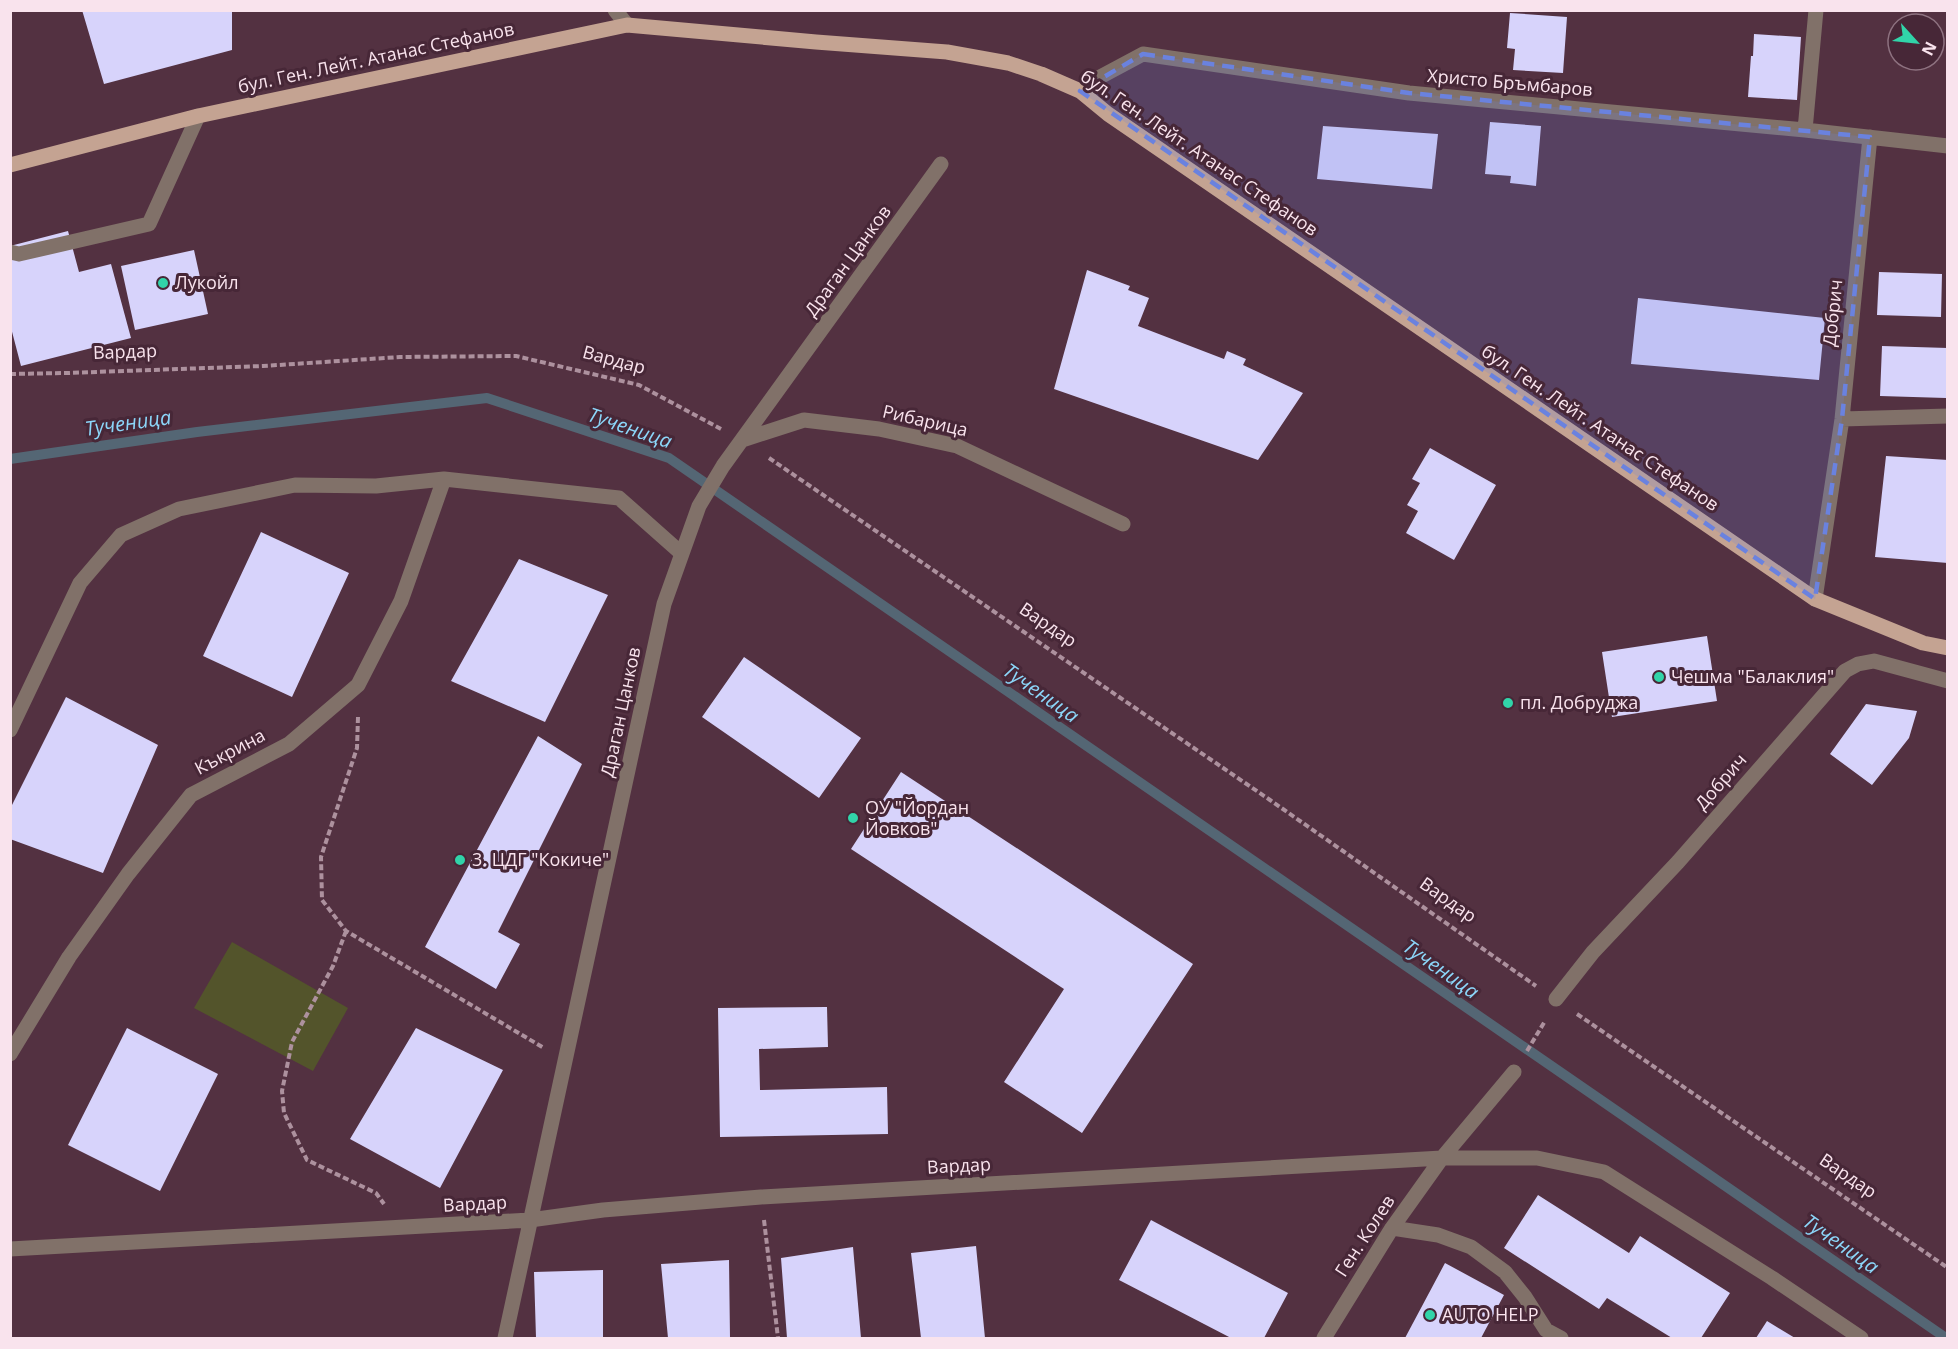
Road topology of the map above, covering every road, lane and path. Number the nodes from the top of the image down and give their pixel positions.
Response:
1 (615, 10) edge
2 (1816, 10) edge
3 (627, 25) junction
4 (1080, 91) junction
5 (198, 116) junction
6 (1805, 130) junction
7 (1870, 137) junction
8 (1947, 146) edge
9 (941, 164) dead end
10 (10, 165) edge
11 (10, 252) edge
12 (10, 374) edge
13 (1947, 416) edge
14 (1842, 419) junction
15 (742, 440) junction
16 (444, 479) junction
17 (1123, 524) dead end
18 (681, 553) junction
19 (1815, 599) junction
20 (1947, 648) edge
21 (1947, 681) edge
22 (358, 685) junction
23 (10, 730) edge
24 (346, 932) junction
25 (1556, 999) junction
26 (10, 1054) edge
27 (566, 1060) junction
28 (1514, 1072) dead end
29 (1442, 1158) junction
30 (761, 1197) junction
31 (530, 1220) junction
32 (400, 1227) junction
33 (1392, 1228) junction
34 (10, 1249) edge
35 (1947, 1268) edge
36 (505, 1338) edge
37 (778, 1338) edge
38 (1324, 1338) edge
39 (1561, 1338) edge
40 (1861, 1338) edge

1 - 3 street
2 - 6 street
3 - 4 main road, бул. Ген. Лейт. Атанас Стефанов
3 - 5 main road, бул. Ген. Лейт. Атанас Стефанов
4 - 6 street, Христо Бръмбаров
4 - 19 main road, бул. Ген. Лейт. Атанас Стефанов
5 - 10 main road, бул. Ген. Лейт. Атанас Стефанов
5 - 11 street
6 - 7 street, Христо Бръмбаров
7 - 8 street, Христо Бръмбаров
7 - 14 street, Добрич
9 - 15 street, Драган Цанков
12 - 15 path, Вардар
13 - 14 street
14 - 19 street, Добрич
15 - 17 street, Рибарица
15 - 18 street, Драган Цанков
15 - 25 path, Вардар
16 - 18 street
16 - 22 street, Къкрина
16 - 23 street
18 - 27 street, Драган Цанков
19 - 20 main road, бул. Ген. Лейт. Атанас Стефанов
21 - 25 street, Добрич
22 - 24 path
22 - 26 street, Къкрина
24 - 27 path
24 - 32 path
25 - 35 path, Вардар
27 - 31 street, Драган Цанков
28 - 29 street
29 - 30 street, Вардар
29 - 33 street, Ген. Колев
29 - 40 street, Вардар
30 - 31 street, Вардар
30 - 37 path
31 - 32 street, Вардар
31 - 36 street, Драган Цанков
32 - 34 street, Вардар
33 - 38 street, Ген. Колев
33 - 39 street

